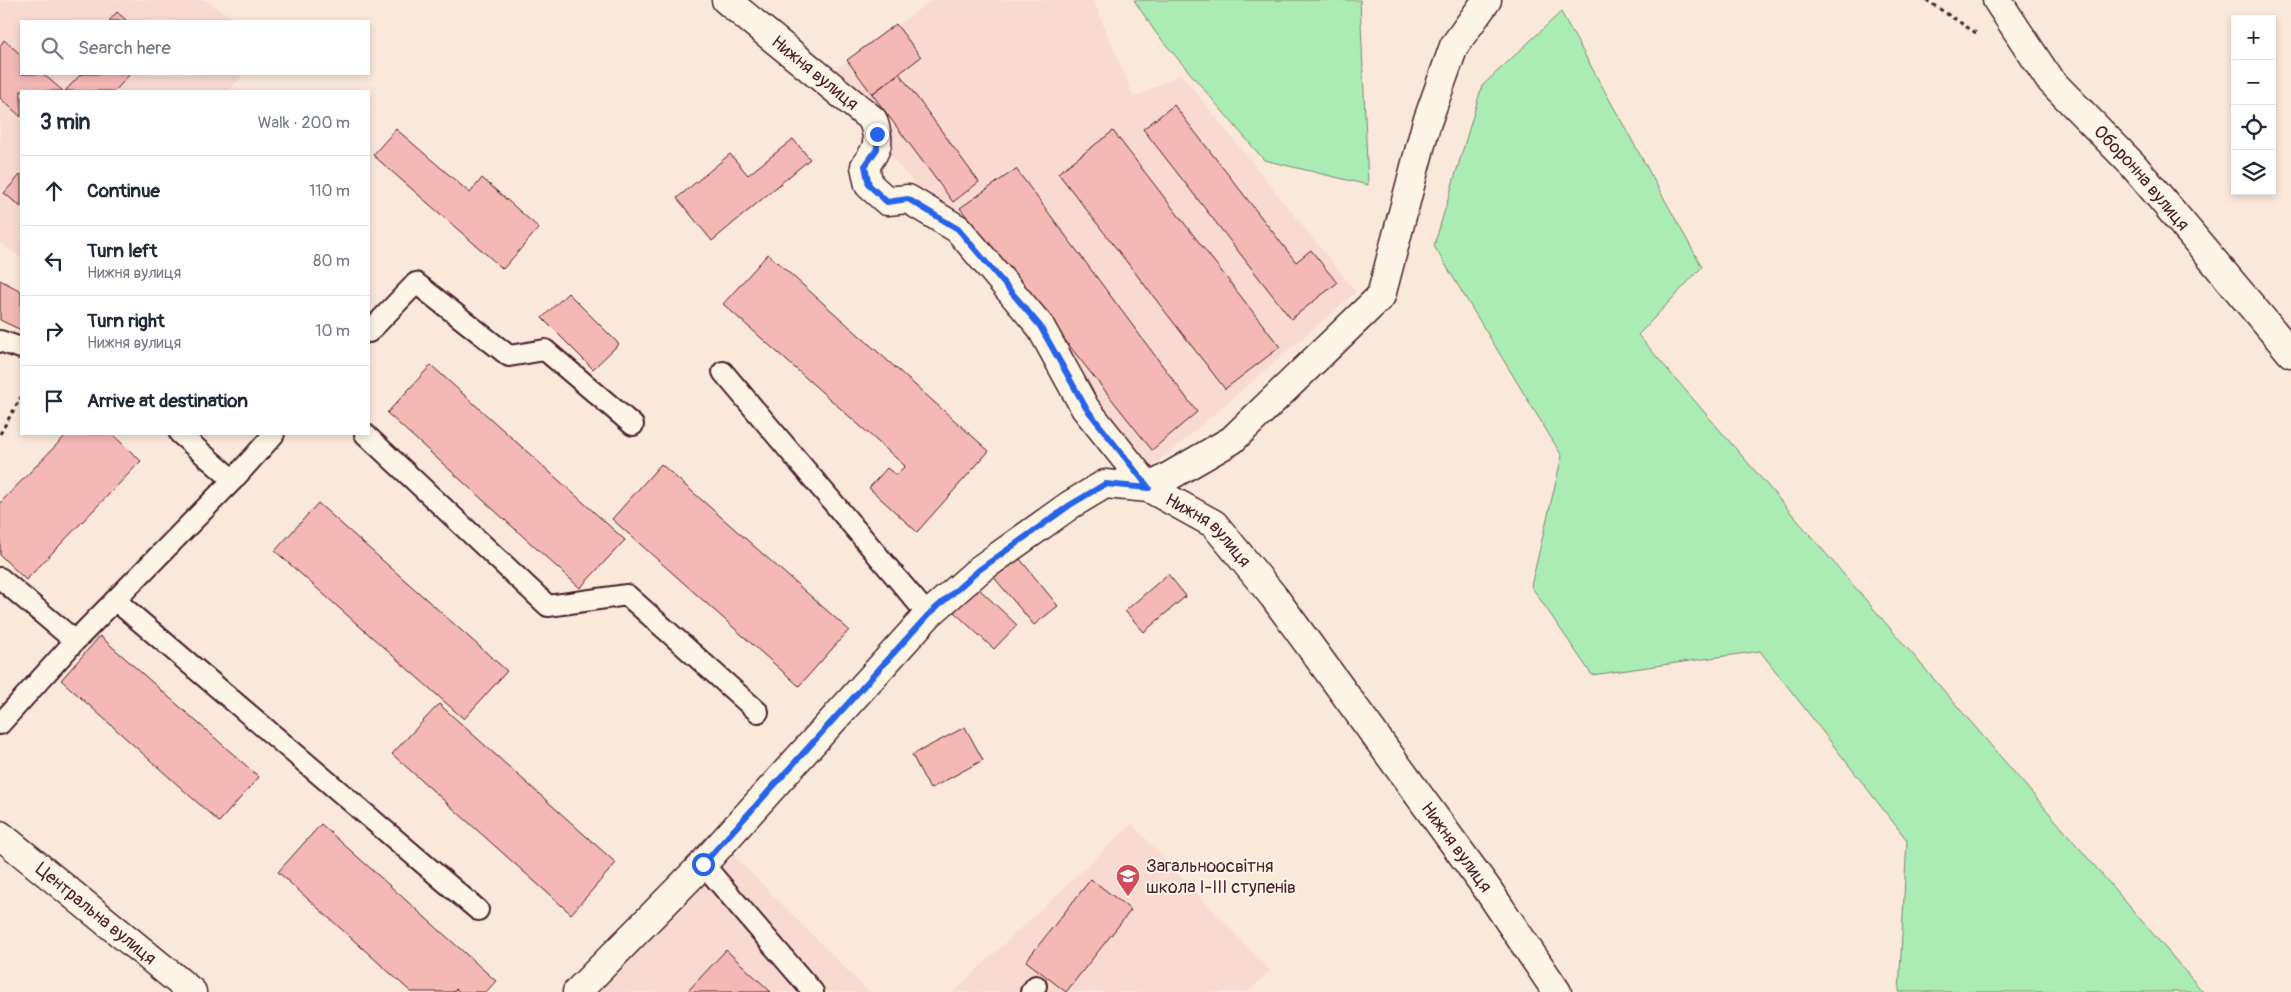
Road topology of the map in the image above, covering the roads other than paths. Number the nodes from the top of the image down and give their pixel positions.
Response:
1 (726, 0) edge
2 (1487, 0) edge
3 (1997, 0) edge
4 (370, 331) edge
5 (0, 341) edge
6 (20, 348) edge
7 (2291, 353) edge
8 (723, 372) dead end
9 (633, 425) dead end
10 (181, 435) edge
11 (273, 435) edge
12 (366, 435) edge
13 (233, 480) junction
14 (1149, 488) junction
15 (0, 578) edge
16 (115, 600) junction
17 (928, 615) junction
18 (75, 641) junction
19 (758, 712) dead end
20 (0, 724) edge
21 (0, 835) edge
22 (703, 864) junction
23 (478, 910) dead end
24 (192, 992) edge
25 (577, 992) edge
26 (813, 992) edge
27 (1557, 992) edge

1 - 14 street, Нижня вулиця
2 - 14 street
3 - 7 street, Оборонна вулиця
4 - 9 lane
5 - 6 lane
8 - 17 lane
10 - 13 lane
11 - 13 lane
12 - 19 lane
13 - 16 lane
14 - 17 street
14 - 27 street, Нижня вулиця
15 - 18 lane
16 - 18 lane
16 - 23 lane
17 - 22 street
18 - 20 lane
21 - 24 street, Центральна вулиця
22 - 25 street
22 - 26 lane

